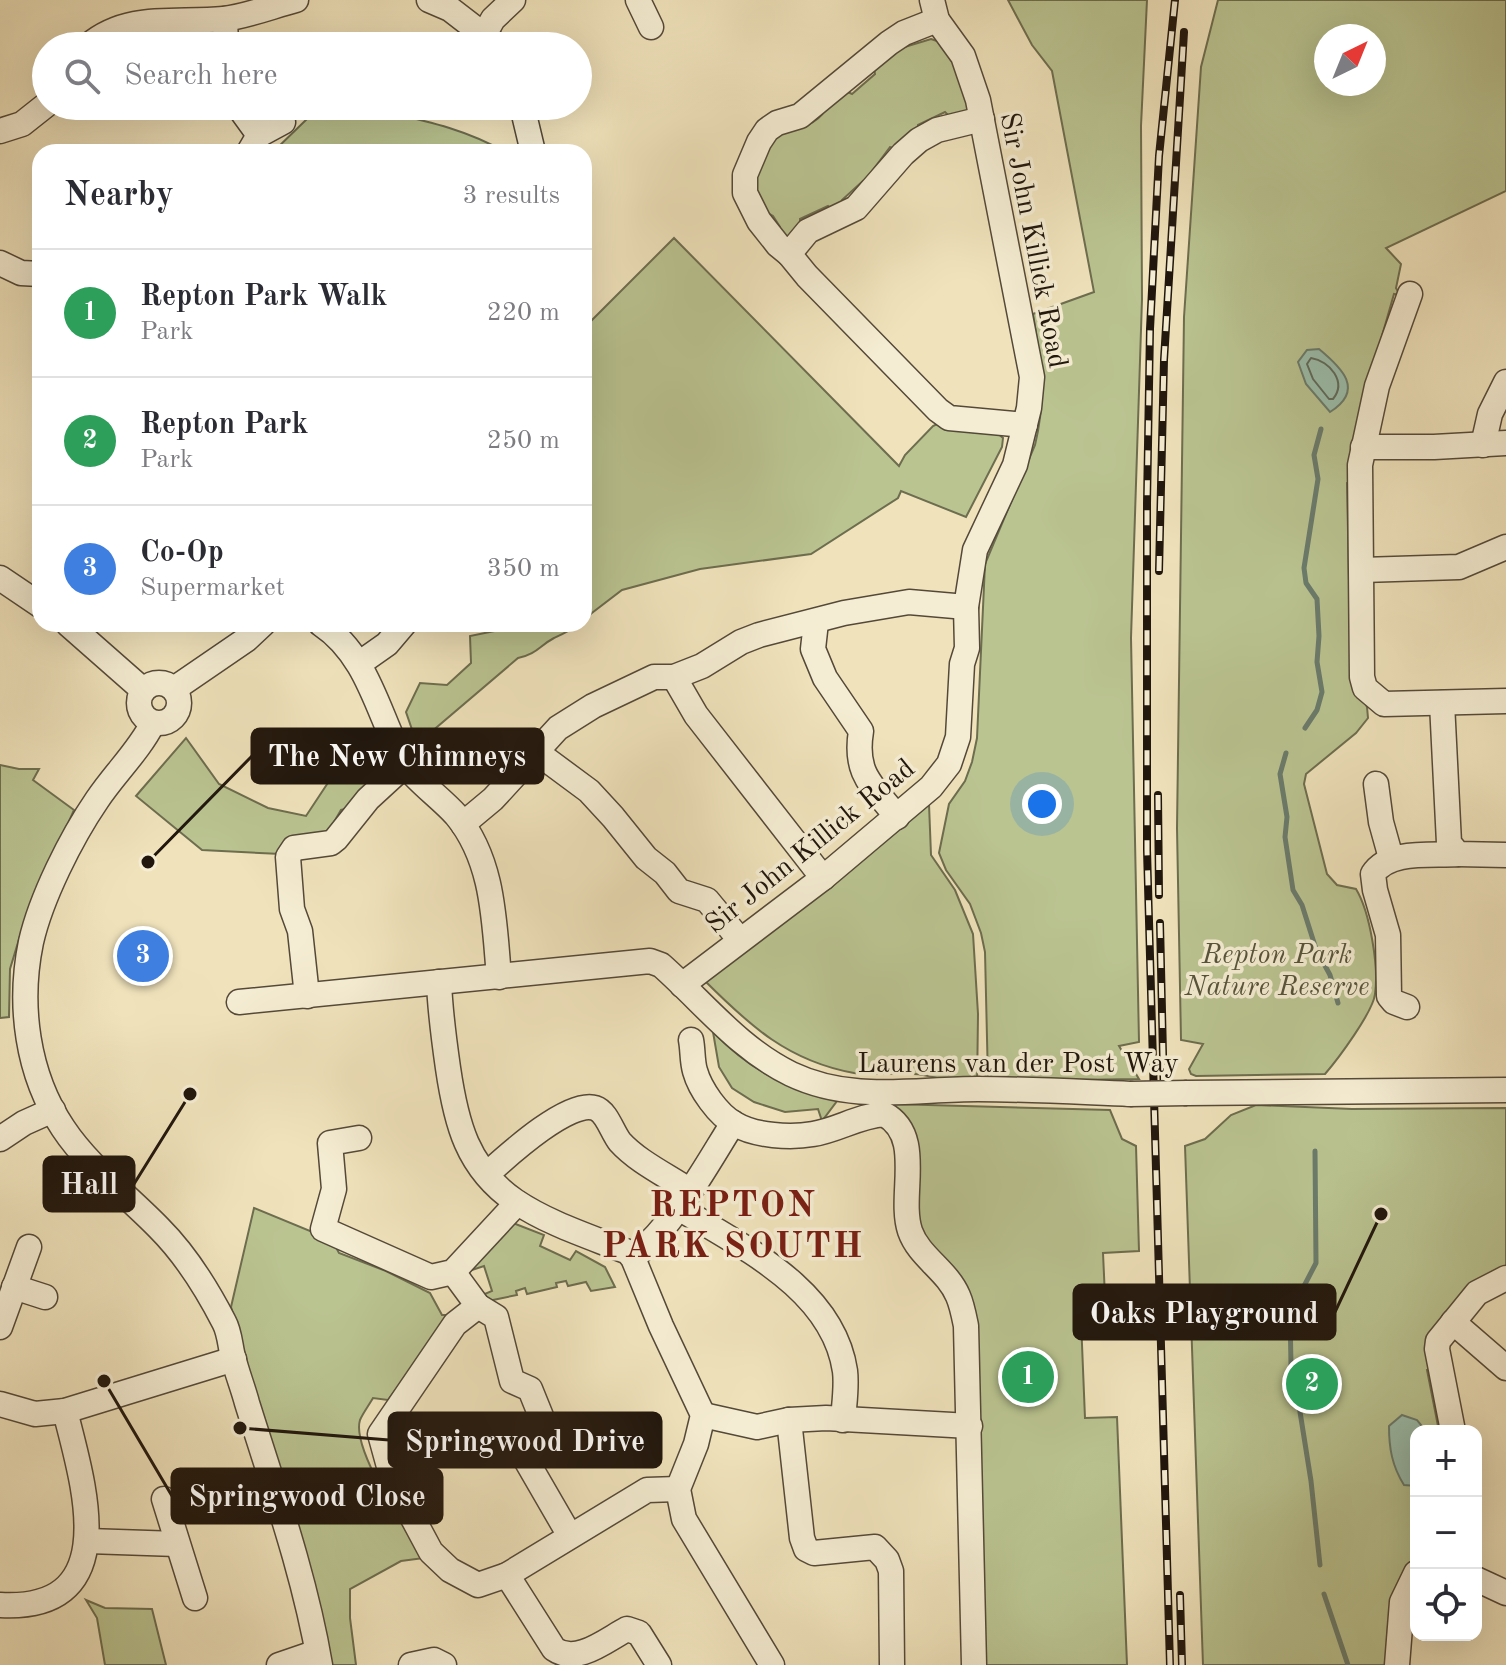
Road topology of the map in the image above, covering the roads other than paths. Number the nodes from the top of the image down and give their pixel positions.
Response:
1 (296, 0) edge
2 (429, 0) edge
3 (513, 0) edge
4 (935, 10) edge
5 (225, 19) junction
6 (108, 32) edge
7 (225, 32) edge
8 (480, 32) edge
9 (492, 32) edge
10 (32, 116) edge
11 (982, 119) junction
12 (244, 120) edge
13 (525, 120) edge
14 (283, 122) dead end
15 (0, 131) edge
16 (254, 144) edge
17 (531, 144) edge
18 (789, 254) junction
19 (0, 263) edge
20 (32, 274) edge
21 (1410, 294) dead end
22 (1506, 382) edge
23 (1025, 425) junction
24 (1500, 445) edge
25 (1363, 447) junction
26 (1506, 547) edge
27 (1362, 570) junction
28 (0, 578) edge
29 (32, 600) edge
30 (966, 607) junction
31 (816, 622) junction
32 (77, 632) edge
33 (254, 632) edge
34 (331, 632) edge
35 (397, 632) edge
36 (360, 663) junction
37 (674, 677) junction
38 (174, 689) junction
39 (143, 690) junction
40 (1506, 701) edge
41 (1442, 703) junction
42 (153, 723) junction
43 (535, 751) junction
44 (405, 765) junction
45 (1376, 784) dead end
46 (897, 817) junction
47 (463, 824) junction
48 (1458, 854) junction
49 (1506, 855) edge
50 (1391, 858) junction
51 (823, 878) junction
52 (740, 940) junction
53 (499, 977) junction
54 (439, 982) junction
55 (682, 985) junction
56 (307, 996) junction
57 (239, 1002) dead end
58 (1407, 1007) dead end
59 (691, 1040) dead end
60 (1506, 1090) edge
61 (53, 1110) junction
62 (733, 1123) junction
63 (359, 1138) dead end
64 (0, 1139) edge
65 (487, 1174) junction
66 (685, 1200) junction
67 (517, 1203) junction
68 (29, 1247) dead end
69 (633, 1258) junction
70 (453, 1272) junction
71 (1506, 1278) edge
72 (14, 1287) junction
73 (45, 1297) dead end
74 (478, 1306) junction
75 (1453, 1322) junction
76 (0, 1327) edge
77 (234, 1359) junction
78 (1506, 1368) edge
79 (0, 1404) edge
80 (65, 1411) junction
81 (703, 1415) junction
82 (789, 1420) junction
83 (843, 1420) junction
84 (1452, 1425) edge
85 (970, 1426) junction
86 (678, 1489) junction
87 (164, 1499) dead end
88 (570, 1536) junction
89 (88, 1541) junction
90 (177, 1544) junction
91 (507, 1575) junction
92 (1482, 1582) edge
93 (1410, 1585) edge
94 (1506, 1593) edge
95 (195, 1598) dead end
96 (0, 1605) edge
97 (318, 1658) edge
98 (279, 1665) edge
99 (411, 1665) edge
100 (444, 1665) edge
101 (659, 1665) edge
102 (772, 1665) edge
103 (892, 1665) edge
104 (974, 1665) edge
105 (1397, 1665) edge

1 - 5 street
2 - 8 street
3 - 9 street
4 - 11 street, Sir John Killick Road
4 - 18 street
5 - 6 street
5 - 7 street
10 - 15 street
11 - 18 street
11 - 23 street, Sir John Killick Road
12 - 16 street
13 - 17 street
14 - 16 street
18 - 23 street
19 - 20 street
21 - 25 street
22 - 24 street
23 - 30 street, Sir John Killick Road
24 - 25 street
25 - 27 street
26 - 27 street
27 - 41 street
28 - 29 street
30 - 31 street
30 - 46 street, Sir John Killick Road
31 - 37 street
31 - 46 street
32 - 39 street
33 - 38 street
34 - 36 street
35 - 36 street
36 - 44 street
37 - 43 street
37 - 51 street
38 - 39 street
38 - 42 street
39 - 42 street
40 - 41 street
41 - 48 street
42 - 61 street
43 - 47 street
43 - 52 street
44 - 47 street
44 - 56 street
45 - 50 street
46 - 51 street, Sir John Killick Road
47 - 53 street
48 - 49 street
48 - 50 street
50 - 58 street
51 - 52 street, Sir John Killick Road
52 - 55 street, Sir John Killick Road
53 - 54 street, Laurens van der Post Way
53 - 55 street, Laurens van der Post Way
54 - 56 street, Laurens van der Post Way
54 - 65 street
55 - 60 street, Laurens van der Post Way, bridge
56 - 57 street, Laurens van der Post Way
59 - 62 street
61 - 64 street
61 - 77 street
62 - 66 street
62 - 85 street
63 - 70 street
65 - 66 street
65 - 67 street
66 - 69 street
66 - 83 street
67 - 69 street
67 - 70 street
68 - 72 street
69 - 81 street
70 - 74 street
71 - 75 street
72 - 73 street
72 - 76 street
74 - 88 street
74 - 91 street
75 - 78 street
75 - 84 street
77 - 80 street
77 - 97 street
79 - 80 street
80 - 89 street
81 - 82 street
81 - 86 street
82 - 83 street
82 - 103 street
83 - 85 street
85 - 104 street
86 - 88 street
86 - 102 street
87 - 90 street
88 - 91 street
89 - 90 street
89 - 96 street
90 - 95 street
91 - 101 street
92 - 94 street
93 - 105 street
97 - 98 street
99 - 100 street

